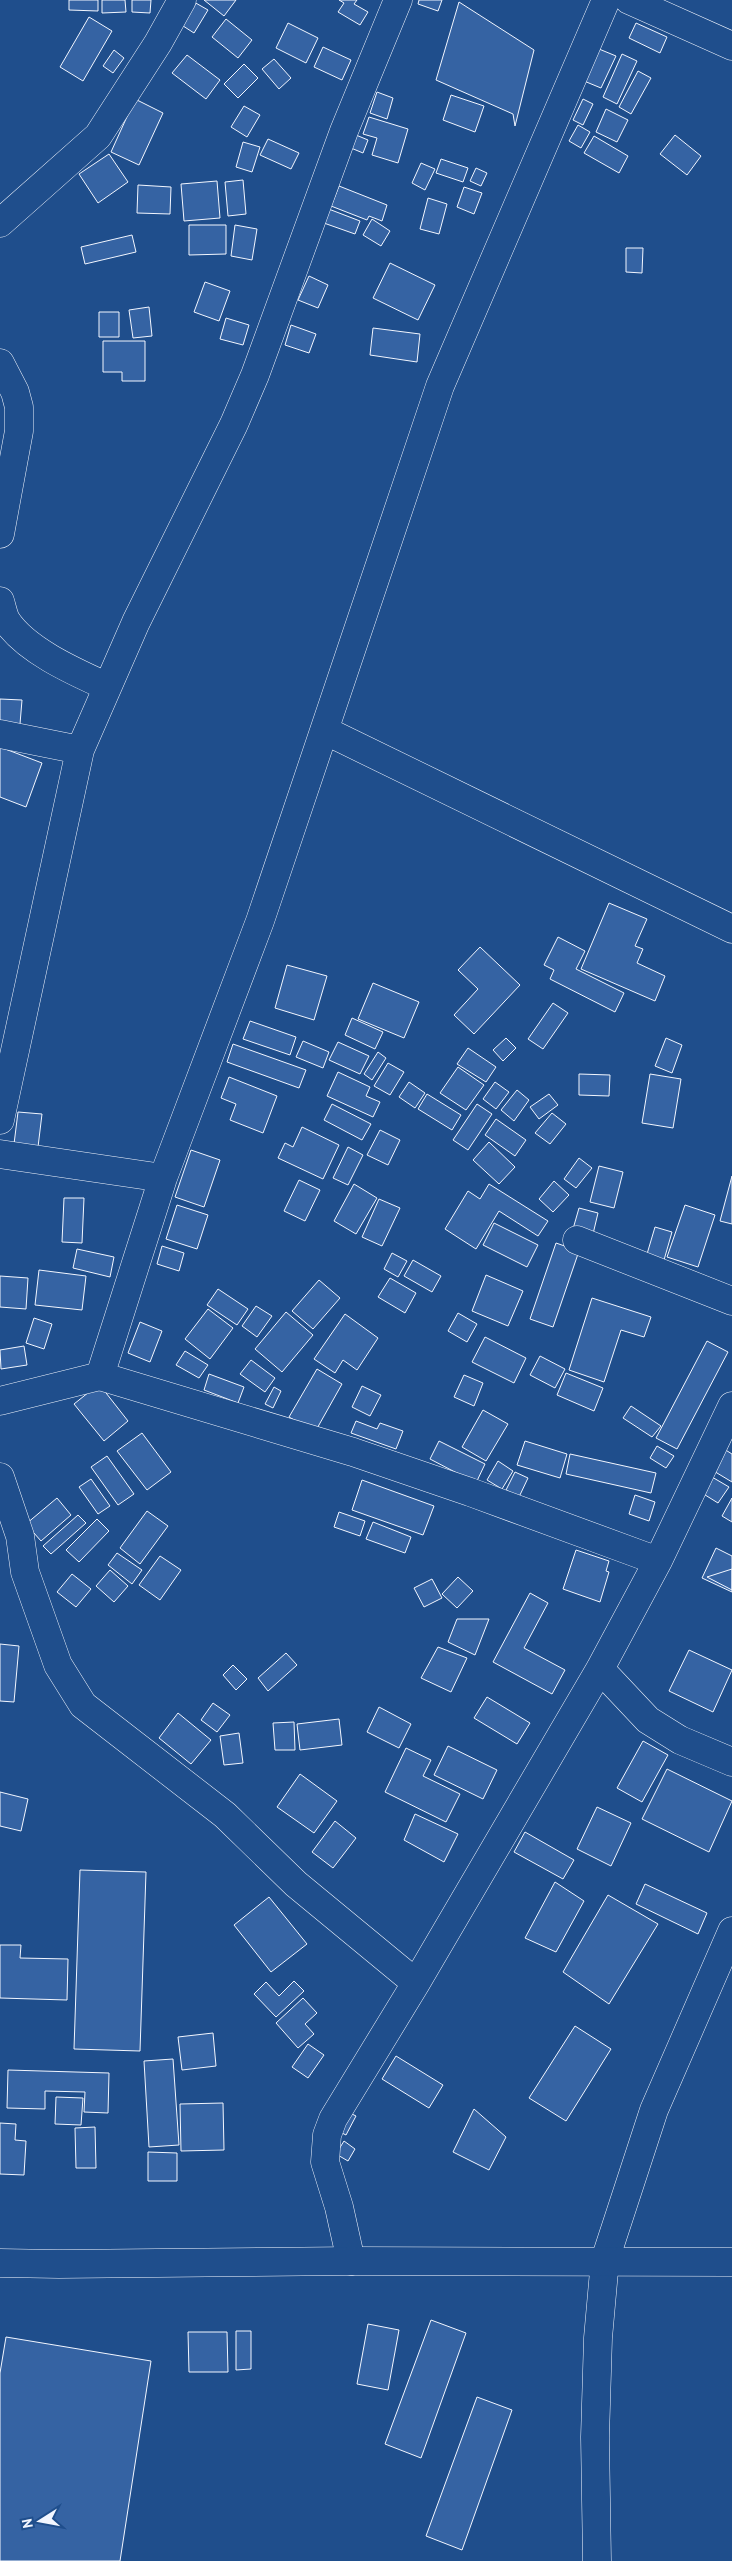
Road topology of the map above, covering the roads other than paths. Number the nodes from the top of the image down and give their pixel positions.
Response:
1 (182, 0) edge
2 (398, 0) edge
3 (606, 0) edge
4 (629, 0) edge
5 (732, 46) edge
6 (0, 223) edge
7 (0, 363) edge
8 (0, 534) edge
9 (0, 601) edge
10 (106, 686) junction
11 (326, 731) junction
12 (0, 734) edge
13 (80, 750) junction
14 (732, 929) edge
15 (0, 1120) edge
16 (0, 1154) edge
17 (163, 1178) junction
18 (577, 1240) dead end
19 (732, 1301) edge
20 (100, 1376) junction
21 (0, 1401) edge
22 (732, 1406) edge
23 (0, 1477) edge
24 (658, 1561) junction
25 (600, 1669) junction
26 (732, 1762) edge
27 (732, 1931) edge
28 (416, 1983) junction
29 (605, 2260) junction
30 (351, 2261) junction
31 (0, 2262) edge
32 (732, 2262) edge
33 (597, 2561) edge

1 - 6 street
2 - 10 street
3 - 11 street
4 - 5 street
7 - 8 street
9 - 10 street
10 - 13 street
11 - 14 street
11 - 17 street
12 - 13 street
13 - 15 street
16 - 17 street
17 - 20 street
18 - 19 street
20 - 21 street
20 - 24 street
22 - 24 street
23 - 28 street
24 - 25 street
25 - 26 street
25 - 28 street
27 - 29 street
28 - 30 street
29 - 30 street
29 - 32 street
29 - 33 street
30 - 31 street

